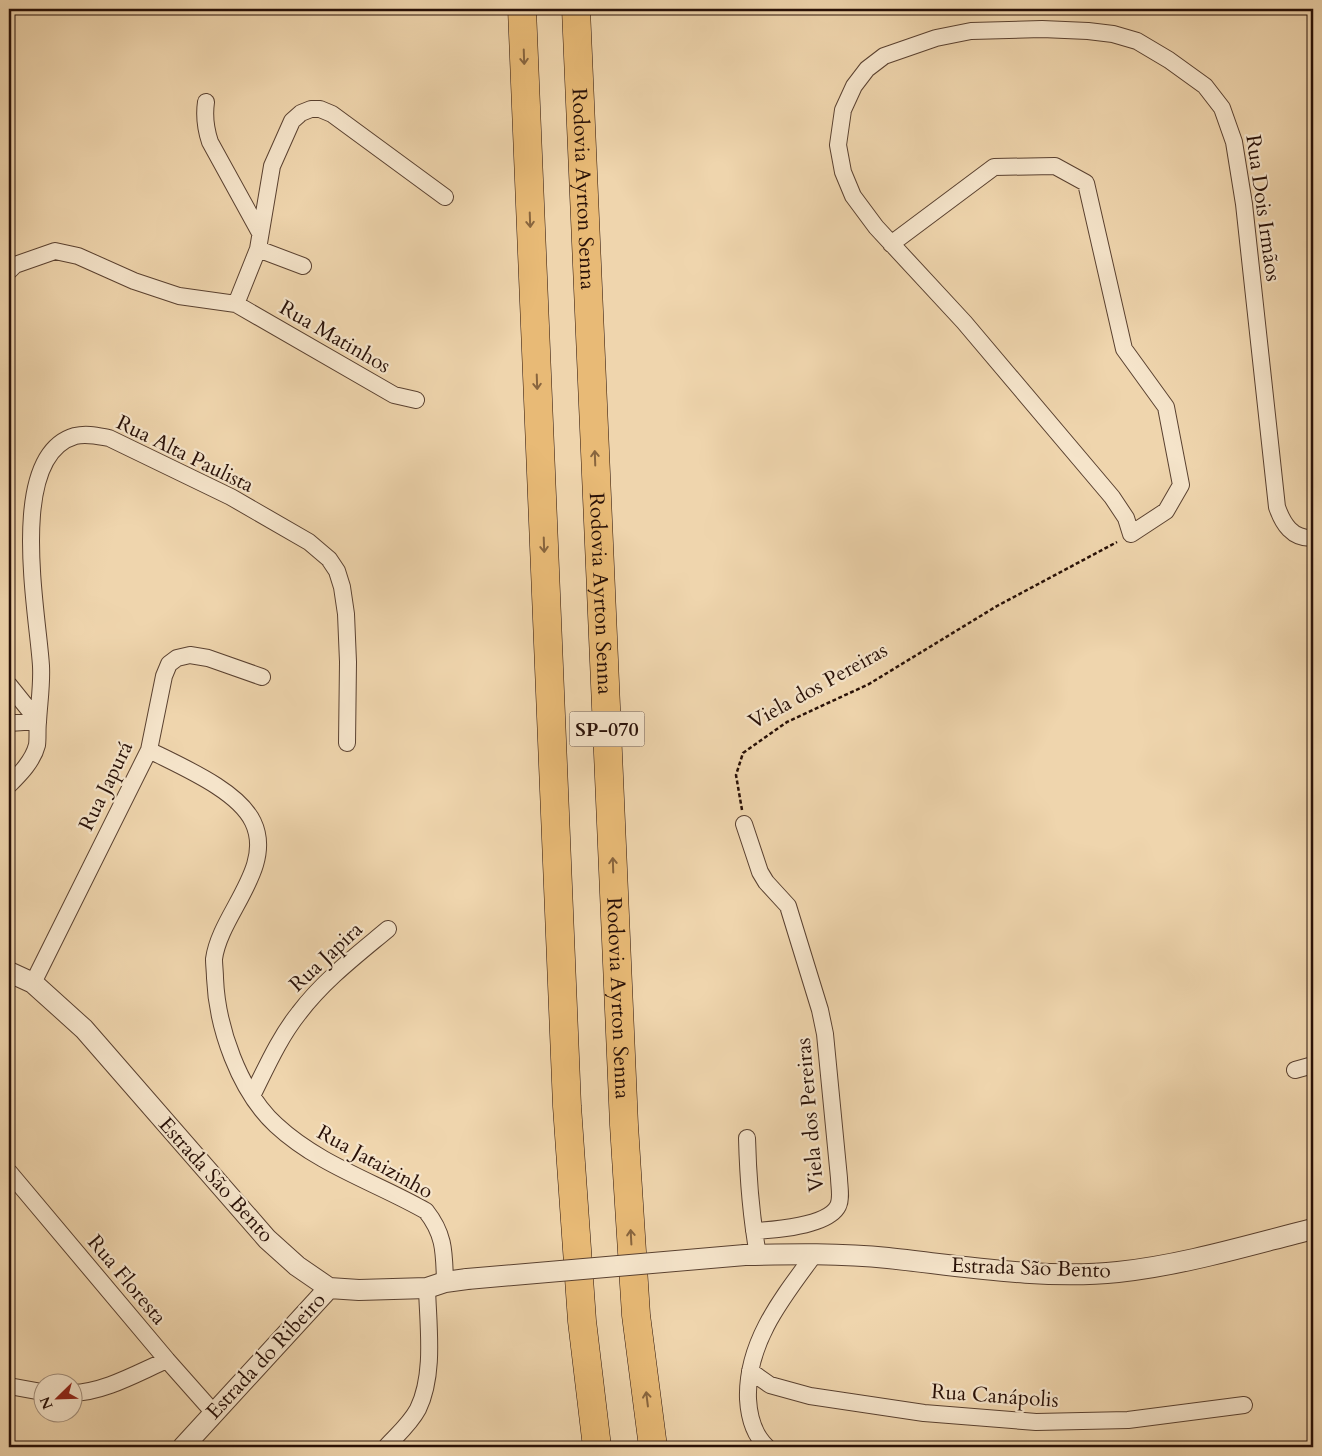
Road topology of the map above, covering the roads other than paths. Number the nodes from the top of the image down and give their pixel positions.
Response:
1 (522, 9) edge
2 (576, 9) edge
3 (206, 102) dead end
4 (444, 197) dead end
5 (260, 232) junction
6 (891, 244) junction
7 (258, 249) junction
8 (303, 266) dead end
9 (9, 271) edge
10 (236, 304) junction
11 (416, 400) dead end
12 (1313, 538) edge
13 (262, 677) dead end
14 (9, 685) edge
15 (38, 721) junction
16 (9, 723) edge
17 (347, 743) dead end
18 (149, 750) junction
19 (9, 785) edge
20 (744, 824) road end
21 (388, 929) dead end
22 (9, 972) edge
23 (33, 983) junction
24 (1313, 1066) edge
25 (1295, 1070) dead end
26 (252, 1096) junction
27 (748, 1138) dead end
28 (9, 1172) edge
29 (1313, 1228) edge
30 (754, 1231) junction
31 (752, 1255) junction
32 (814, 1255) junction
33 (436, 1285) junction
34 (329, 1288) junction
35 (167, 1360) junction
36 (750, 1371) junction
37 (9, 1386) edge
38 (32, 1390) edge
39 (82, 1392) edge
40 (1244, 1405) dead end
41 (214, 1413) junction
42 (183, 1447) edge
43 (386, 1447) edge
44 (597, 1447) edge
45 (653, 1447) edge
46 (767, 1447) edge

1 -> 44 highway, SP-070
45 -> 2 highway, Rodovia Ayrton Senna / SP-070
3 - 5 street
4 - 5 street
5 - 7 street
6 - 6 street, Rua Dois Irmãos
6 - 12 street, Rua Dois Irmãos
7 - 8 street
7 - 10 street
9 - 10 street
10 - 11 street, Rua Matinhos
13 - 18 street, Rua Japurá
14 - 15 street
15 - 16 street
15 - 17 street, Rua Alta Paulista
15 - 19 street, Rua Alta Paulista
18 - 23 street, Rua Japurá
18 - 26 street, Rua Jataizinho
20 - 30 street, Viela dos Pereiras
21 - 26 street, Rua Japira
22 - 23 street, Estrada São Bento
23 - 34 street, Estrada São Bento
24 - 25 street
26 - 33 street, Rua Jataizinho
27 - 30 street
28 - 35 street, Rua Floresta
29 - 32 street, Estrada São Bento
30 - 31 street
31 - 32 street, Estrada São Bento
31 - 33 street, Estrada São Bento, bridge
32 - 36 street
33 - 34 street
33 - 43 street, Rua Jataizinho
34 - 41 street, Estrada do Ribeiro
35 - 39 street
35 - 41 street, Rua Floresta
36 - 40 street, Rua Canápolis
36 - 46 street
37 - 38 street
41 - 42 street, Estrada do Ribeiro

